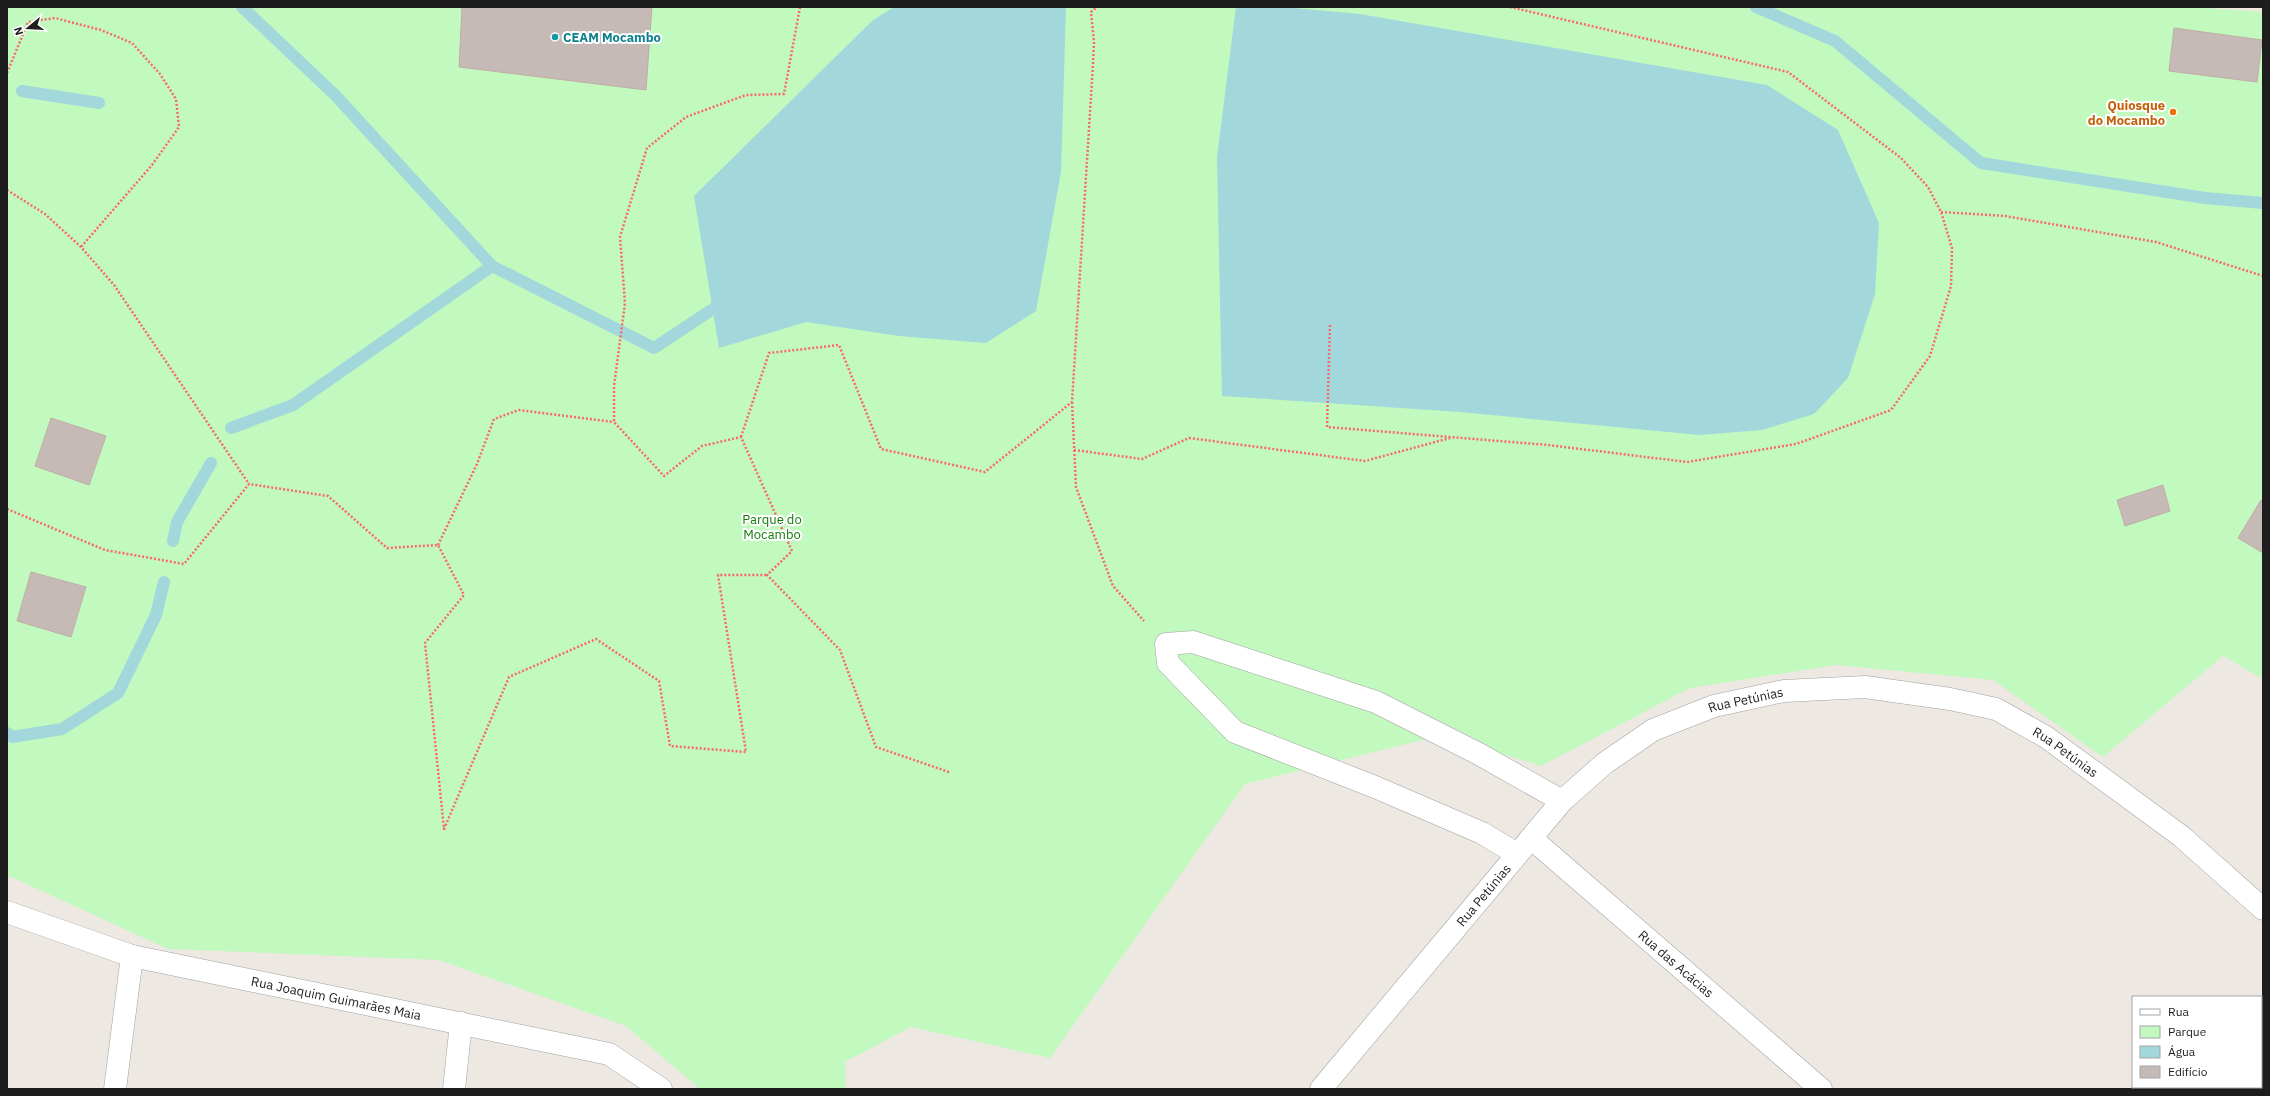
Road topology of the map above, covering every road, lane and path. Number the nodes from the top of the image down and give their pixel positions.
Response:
1 (800, 7) edge
2 (1090, 7) edge
3 (1097, 7) edge
4 (1510, 7) edge
5 (1091, 12) junction
6 (7, 73) edge
7 (7, 190) edge
8 (1941, 212) junction
9 (80, 247) junction
10 (2263, 276) edge
11 (1330, 325) dead end
12 (1072, 402) junction
13 (614, 422) junction
14 (741, 437) junction
15 (1452, 437) junction
16 (1074, 450) junction
17 (249, 484) junction
18 (7, 509) edge
19 (438, 545) junction
20 (767, 575) junction
21 (1166, 644) junction
22 (948, 772) dead end
23 (1562, 801) junction
24 (1531, 838) junction
25 (1517, 854) junction
26 (2263, 909) edge
27 (7, 912) edge
28 (132, 956) junction
29 (461, 1023) junction
30 (115, 1089) edge
31 (454, 1089) edge
32 (661, 1089) edge
33 (1321, 1089) edge
34 (1821, 1089) edge

1 - 13 path
2 - 5 path
3 - 5 path
4 - 8 path
5 - 12 path
6 - 9 path
7 - 9 path
8 - 10 path
8 - 15 path
9 - 17 path
11 - 15 path
12 - 14 path
12 - 16 path
13 - 14 path
13 - 19 path
14 - 20 path
15 - 16 path
16 - 21 path
17 - 18 path
17 - 19 path
19 - 20 path
20 - 22 path
21 - 23 street
21 - 25 street
23 - 24 street, Rua Petúnias
23 - 26 street, Rua Petúnias
24 - 25 street, Rua Petúnias
24 - 34 street, Rua das Acácias
25 - 33 street, Rua Petúnias
27 - 28 street, Rua Joaquim Guimarães Maia
28 - 29 street, Rua Joaquim Guimarães Maia
28 - 30 street
29 - 31 street
29 - 32 street, Rua Joaquim Guimarães Maia

